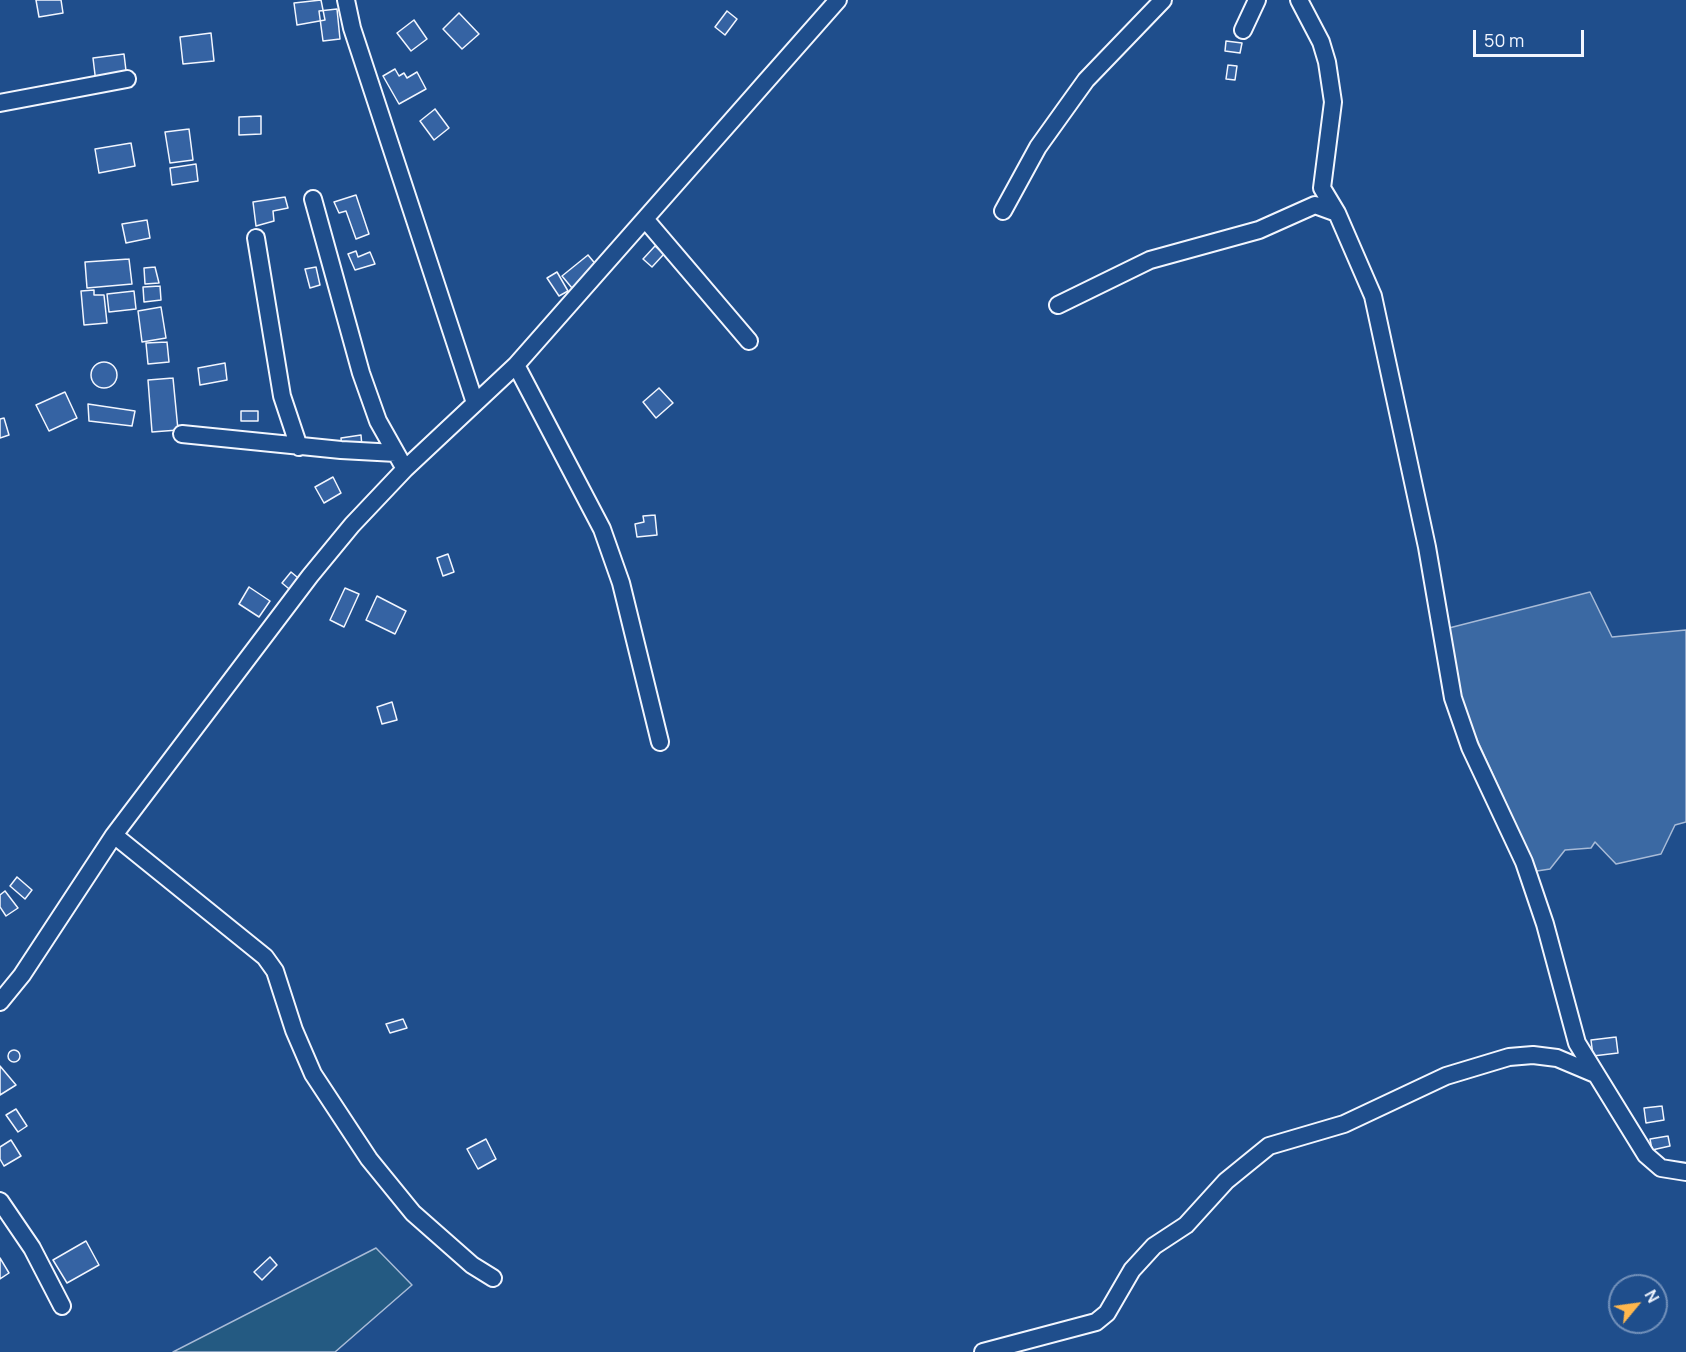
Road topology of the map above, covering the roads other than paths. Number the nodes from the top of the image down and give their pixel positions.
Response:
1 (346, 0) edge
2 (838, 0) edge
3 (1163, 0) edge
4 (1257, 0) edge
5 (1299, 0) edge
6 (1243, 30) dead end
7 (127, 78) dead end
8 (0, 104) edge
9 (313, 199) dead end
10 (1003, 211) dead end
11 (1337, 213) junction
12 (645, 219) junction
13 (256, 237) dead end
14 (1058, 305) dead end
15 (749, 341) dead end
16 (516, 364) junction
17 (475, 403) junction
18 (182, 434) dead end
19 (299, 447) junction
20 (396, 453) junction
21 (405, 469) junction
22 (660, 742) dead end
23 (114, 835) junction
24 (0, 1002) edge
25 (1595, 1074) junction
26 (1686, 1172) edge
27 (0, 1201) edge
28 (493, 1278) dead end
29 (62, 1306) dead end
30 (983, 1352) edge

1 - 17 street
2 - 12 street
3 - 10 street
4 - 6 street
5 - 11 street
7 - 8 street
9 - 20 street
11 - 14 street
11 - 25 street
12 - 15 street
12 - 16 street
13 - 19 street
16 - 17 street
16 - 22 street
17 - 21 street
18 - 19 street
19 - 20 street
20 - 21 street
21 - 23 street
23 - 24 street
23 - 28 street
25 - 26 street
25 - 30 street
27 - 29 street

